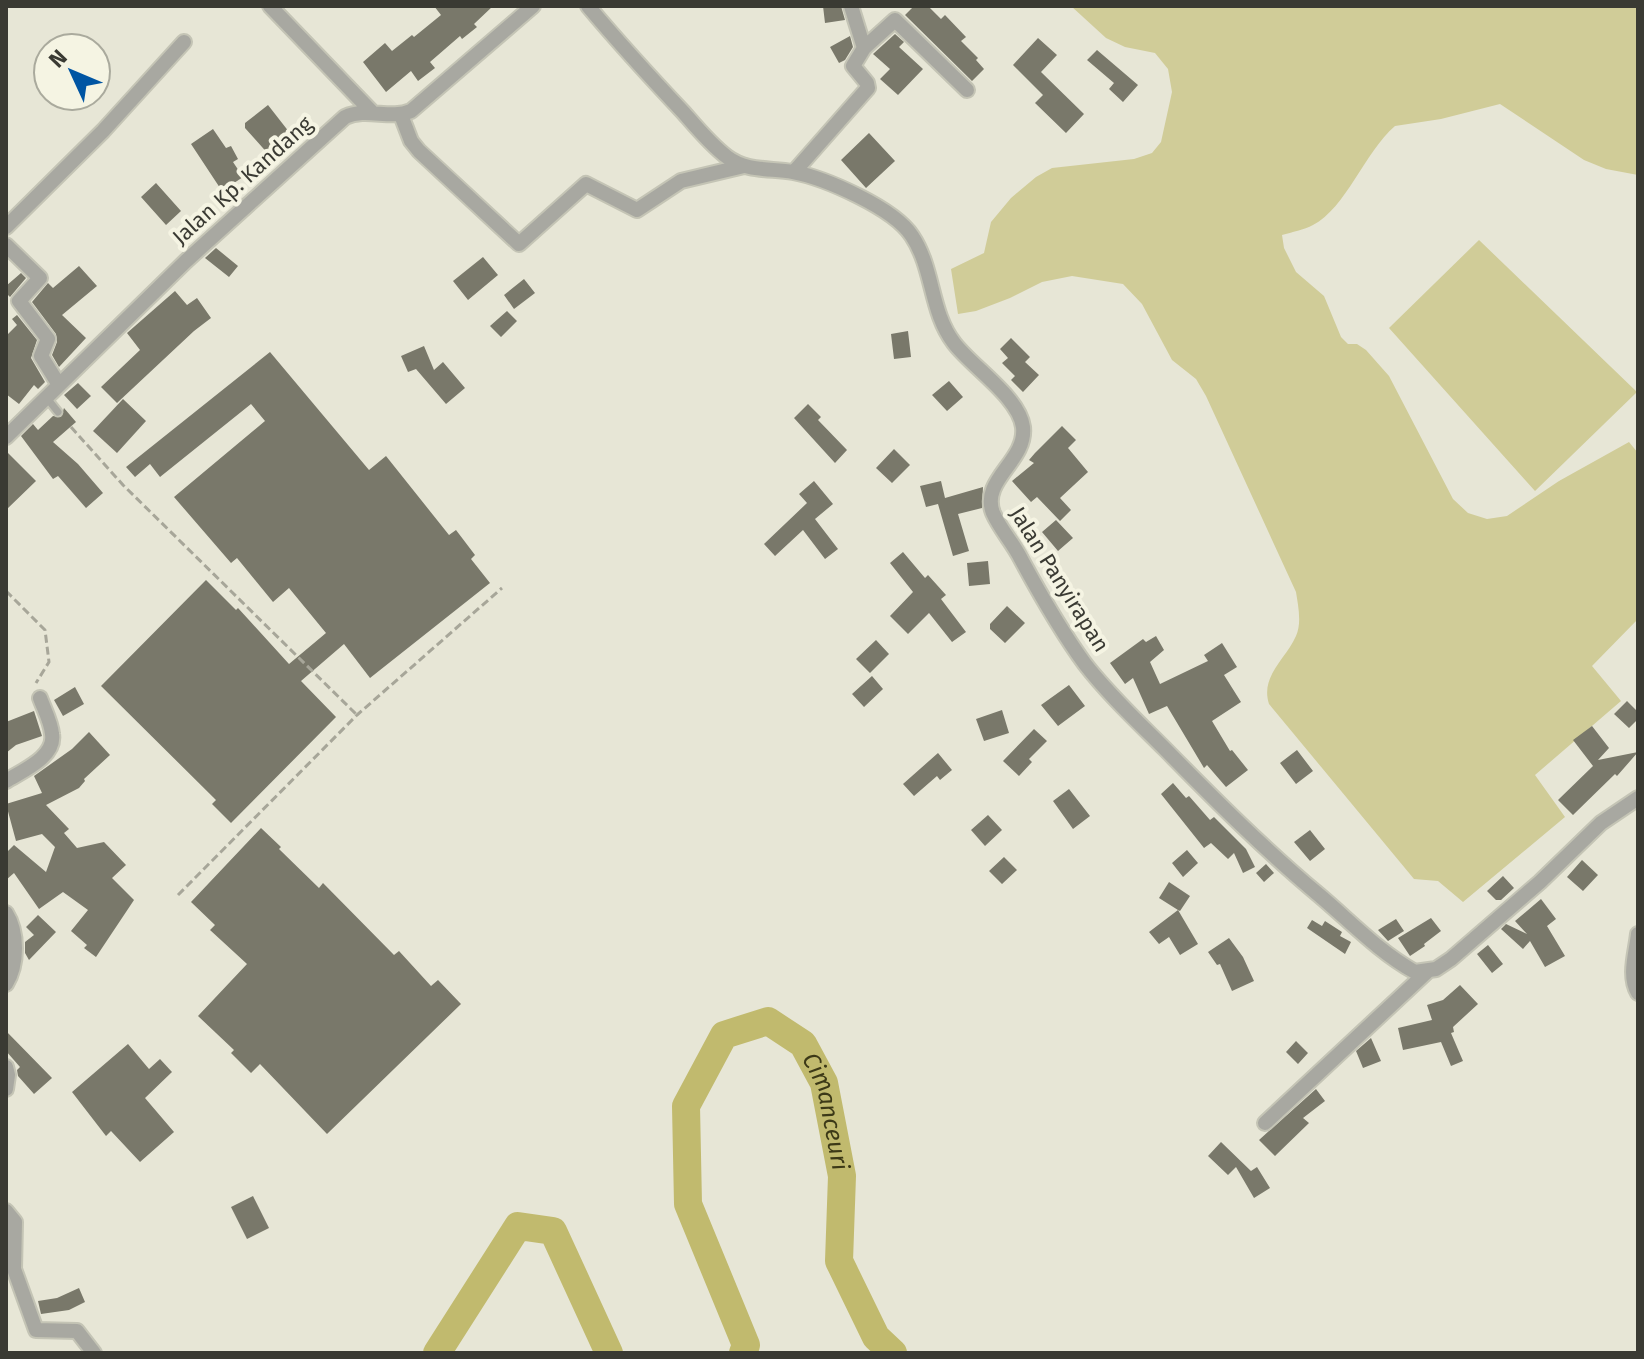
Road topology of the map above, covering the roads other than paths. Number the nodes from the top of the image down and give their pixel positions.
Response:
1 (270, 6) edge
2 (533, 6) edge
3 (588, 6) edge
4 (851, 6) edge
5 (184, 42) dead end
6 (864, 48) junction
7 (967, 90) dead end
8 (371, 111) junction
9 (401, 115) junction
10 (744, 166) junction
11 (794, 172) junction
12 (6, 227) edge
13 (6, 245) edge
14 (59, 385) junction
15 (46, 397) junction
16 (58, 412) dead end
17 (6, 437) edge
18 (40, 698) road end
19 (6, 781) edge
20 (1638, 798) edge
21 (6, 913) edge
22 (1638, 934) edge
23 (1429, 970) junction
24 (6, 984) edge
25 (1638, 993) edge
26 (6, 1067) edge
27 (6, 1089) edge
28 (1265, 1123) dead end
29 (6, 1211) edge
30 (94, 1353) edge

1 - 8 street
2 - 9 street
3 - 10 street, Jalan Panyirapan
4 - 6 street
5 - 12 street
6 - 7 street
6 - 11 street
8 - 9 street, Jalan Kp. Kandang
8 - 14 street, Jalan Kp. Kandang
9 - 10 street
10 - 11 street, Jalan Panyirapan
11 - 23 street, Jalan Panyirapan
13 - 14 street
14 - 15 street, Jalan Kp. Kandang
15 - 16 lane
15 - 17 street, Jalan Kp. Kandang
18 - 19 street
20 - 23 street
21 - 24 street
22 - 25 street
23 - 28 street
26 - 27 street
29 - 30 street

